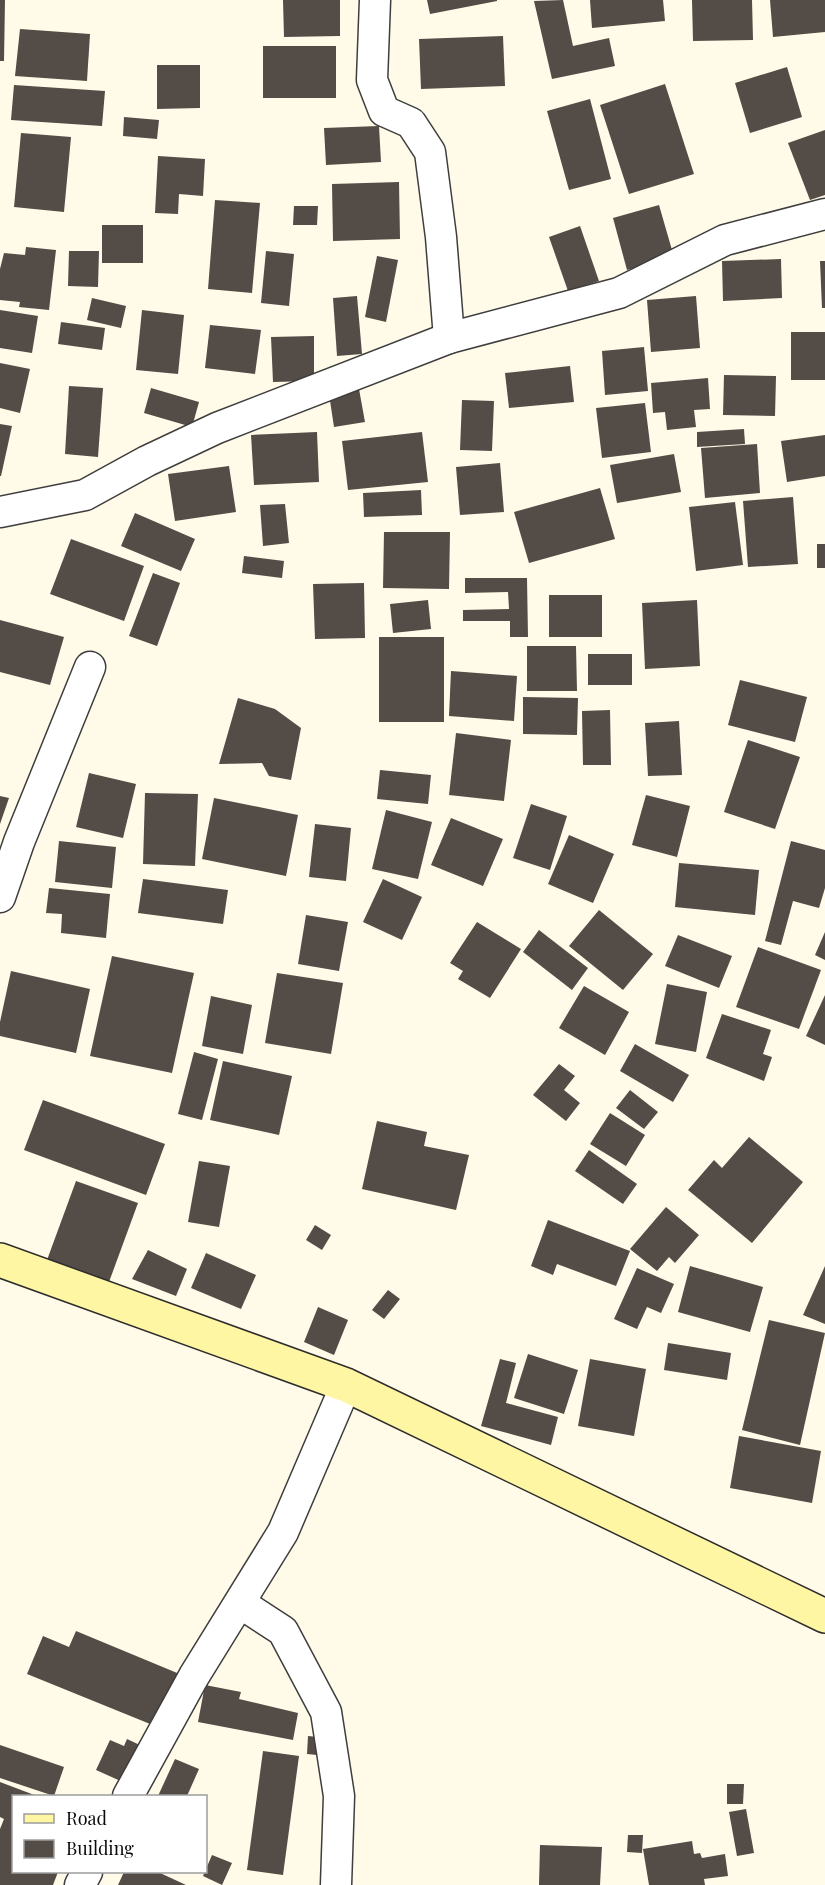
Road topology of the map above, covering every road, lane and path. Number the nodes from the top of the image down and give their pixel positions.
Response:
1 (375, 0) edge
2 (825, 214) edge
3 (449, 338) junction
4 (0, 512) edge
5 (90, 667) dead end
6 (0, 897) edge
7 (0, 1260) edge
8 (346, 1385) junction
9 (240, 1604) junction
10 (825, 1616) edge
11 (129, 1795) edge
12 (336, 1885) edge

1 - 3 street
2 - 3 street
3 - 4 street
5 - 6 street
7 - 8 street
8 - 9 street
8 - 10 street
9 - 11 street
9 - 12 street

